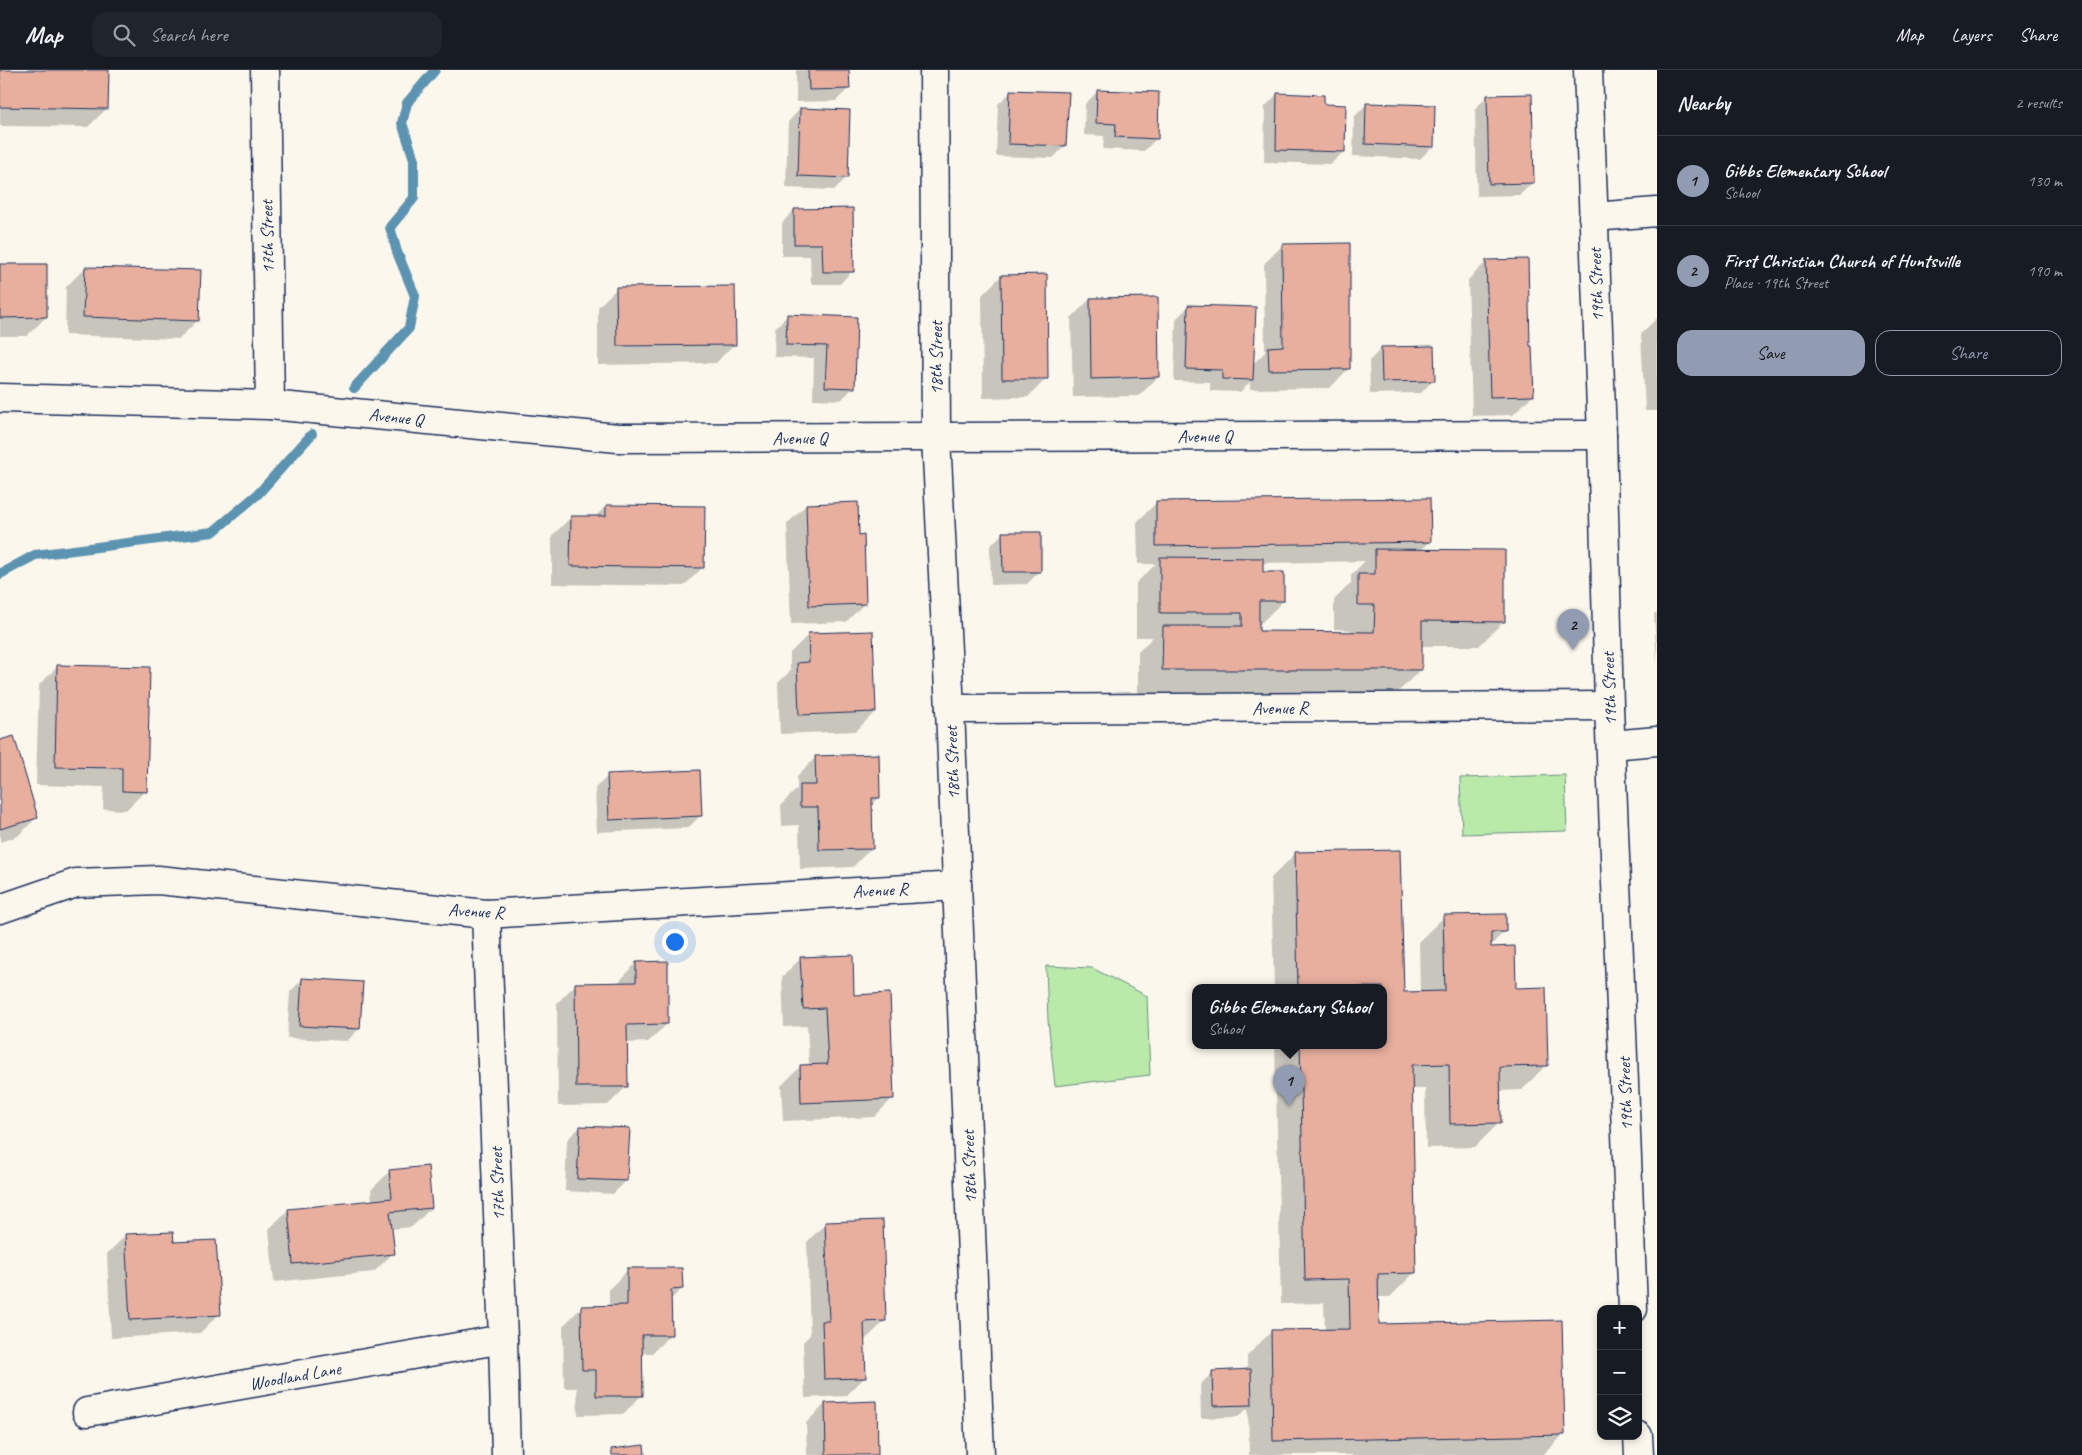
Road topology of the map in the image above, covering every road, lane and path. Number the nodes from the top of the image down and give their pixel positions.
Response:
1 (265, 70) edge
2 (934, 70) edge
3 (1588, 70) edge
4 (1657, 212) edge
5 (1593, 217) junction
6 (0, 398) edge
7 (270, 405) junction
8 (1602, 435) junction
9 (936, 438) junction
10 (1609, 706) junction
11 (950, 709) junction
12 (1657, 741) edge
13 (1611, 745) junction
14 (957, 886) junction
15 (0, 909) edge
16 (486, 914) junction
17 (1633, 1305) edge
18 (503, 1339) junction
19 (87, 1412) dead end
20 (1638, 1440) edge
21 (506, 1455) edge
22 (980, 1455) edge
23 (1639, 1455) edge

1 - 7 street, 17th Street
2 - 9 street, 18th Street
3 - 5 street, 19th Street
4 - 5 street
5 - 8 street, 19th Street
6 - 7 street, Avenue Q
7 - 9 street, Avenue Q
8 - 9 street, Avenue Q
8 - 10 street, 19th Street
9 - 11 street, 18th Street
10 - 11 street, Avenue R
10 - 13 street, 19th Street
11 - 14 street, 18th Street
12 - 13 street
13 - 17 street, 19th Street
14 - 16 street, Avenue R
14 - 22 street, 18th Street
15 - 16 street, Avenue R
16 - 18 street, 17th Street
18 - 19 street, Woodland Lane
18 - 21 street, 17th Street
20 - 23 street

